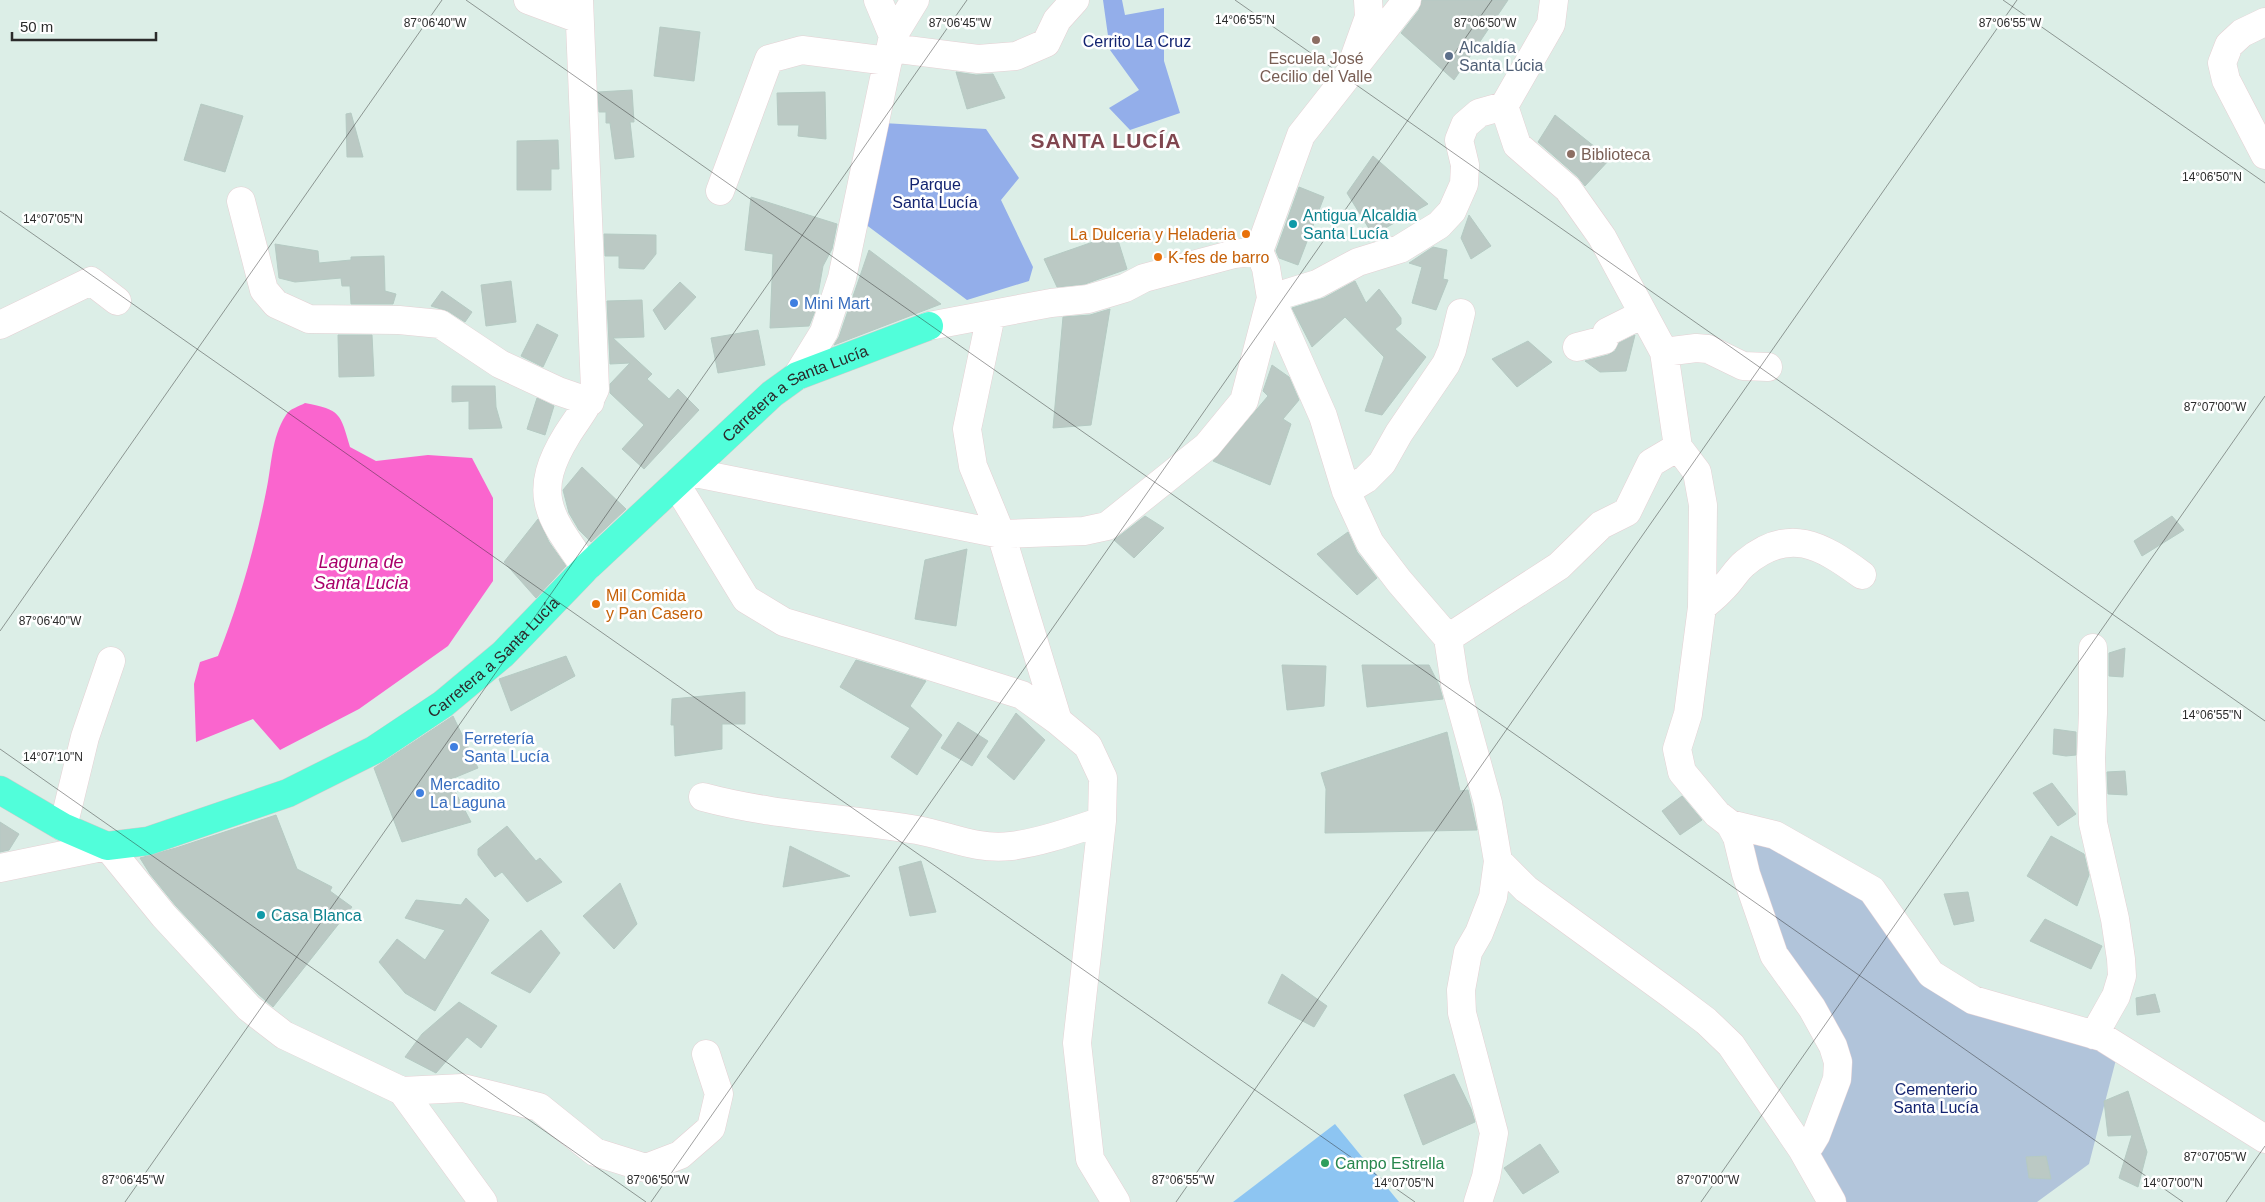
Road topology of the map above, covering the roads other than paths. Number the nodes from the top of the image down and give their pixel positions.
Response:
1 (528, 0) edge
2 (878, 0) edge
3 (915, 0) edge
4 (1075, 0) edge
5 (1368, 0) edge
6 (1407, 0) edge
7 (1554, 0) edge
8 (579, 9) edge
9 (2265, 22) edge
10 (891, 48) junction
11 (1349, 73) junction
12 (1504, 106) junction
13 (2265, 155) edge
14 (720, 191) dead end
15 (241, 201) dead end
16 (1259, 251) junction
17 (1271, 298) junction
18 (117, 301) dead end
19 (1461, 313) dead end
20 (1643, 314) junction
21 (991, 315) junction
22 (0, 324) edge
23 (929, 326) joint
24 (1577, 348) dead end
25 (1664, 352) junction
26 (1768, 367) dead end
27 (797, 376) junction
28 (590, 402) junction
29 (1678, 447) junction
30 (683, 478) junction
31 (1346, 491) junction
32 (1001, 534) junction
33 (586, 568) junction
34 (1862, 574) dead end
35 (1702, 607) junction
36 (1448, 638) junction
37 (2093, 648) dead end
38 (111, 661) dead end
39 (1058, 721) junction
40 (0, 790) edge
41 (703, 796) dead end
42 (1102, 821) junction
43 (1730, 824) junction
44 (63, 827) junction
45 (107, 846) junction
46 (1498, 861) junction
47 (0, 868) edge
48 (2094, 1035) junction
49 (706, 1054) dead end
50 (402, 1092) junction
51 (2265, 1139) edge
52 (1802, 1148) junction
53 (483, 1202) edge
54 (1116, 1202) edge
55 (1478, 1202) edge
56 (1832, 1202) edge

1 - 8 street
2 - 10 street
3 - 10 street
4 - 10 street
5 - 11 street
6 - 11 street
7 - 12 street
8 - 28 street
9 - 13 street
10 - 14 street
10 - 27 street
11 - 16 street
12 - 17 street
12 - 20 street
15 - 28 street
16 - 17 street
16 - 21 street
17 - 31 street
17 - 32 street
18 - 22 street
19 - 31 street
20 - 24 street
20 - 25 street
21 - 23 street
21 - 32 street
23 - 27 main road, Carretera a Santa Lucía
25 - 26 street
25 - 29 street
27 - 30 main road, Carretera a Santa Lucía
28 - 33 street
29 - 35 street
29 - 36 street
30 - 32 street
30 - 33 main road, Carretera a Santa Lucía
30 - 39 street
31 - 36 street
32 - 39 street
33 - 45 main road, Carretera a Santa Lucía
34 - 35 street
35 - 43 street
36 - 46 street
37 - 48 street
38 - 44 street
39 - 42 street
40 - 44 main road
41 - 42 street
42 - 54 street
43 - 48 street
43 - 52 street
44 - 45 main road
45 - 47 street
45 - 50 street
46 - 52 street
46 - 55 street
48 - 51 street
49 - 50 street
50 - 53 street
52 - 56 street

